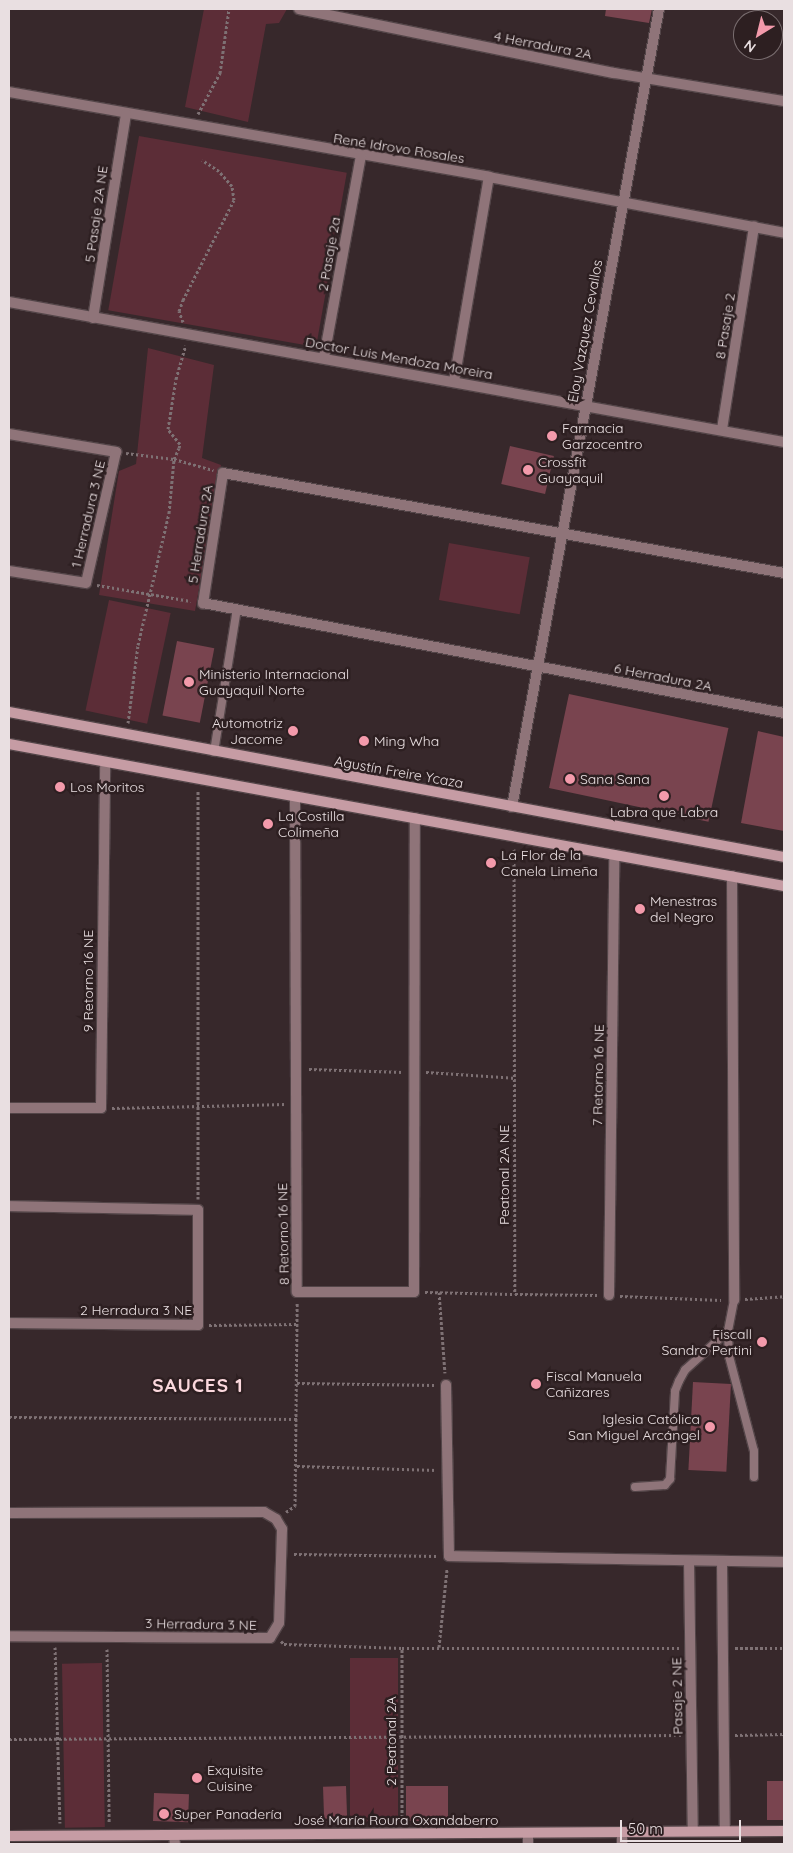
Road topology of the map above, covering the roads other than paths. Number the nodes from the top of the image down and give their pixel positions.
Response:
1 (298, 9) edge
2 (659, 9) edge
3 (647, 78) junction
4 (9, 92) edge
5 (784, 101) edge
6 (126, 114) junction
7 (361, 156) junction
8 (490, 177) junction
9 (623, 202) junction
10 (754, 227) junction
11 (784, 233) edge
12 (9, 302) edge
13 (93, 318) junction
14 (324, 358) junction
15 (454, 381) junction
16 (586, 405) junction
17 (722, 430) junction
18 (9, 434) edge
19 (784, 442) edge
20 (562, 534) junction
21 (9, 571) edge
22 (784, 574) edge
23 (237, 609) junction
24 (537, 667) junction
25 (9, 712) edge
26 (784, 714) edge
27 (9, 744) edge
28 (214, 752) junction
29 (105, 762) junction
30 (295, 797) junction
31 (512, 807) junction
32 (415, 818) junction
33 (614, 855) junction
34 (784, 857) edge
35 (732, 876) junction
36 (784, 886) edge
37 (9, 1108) edge
38 (9, 1206) edge
39 (609, 1296) road end
40 (734, 1300) joint
41 (9, 1323) edge
42 (728, 1331) junction
43 (446, 1385) road end
44 (754, 1477) dead end
45 (636, 1487) dead end
46 (9, 1512) edge
47 (689, 1561) junction
48 (722, 1562) junction
49 (784, 1562) edge
50 (9, 1636) edge
51 (725, 1830) junction
52 (693, 1831) junction
53 (784, 1831) edge
54 (622, 1832) junction
55 (528, 1833) junction
56 (9, 1836) edge
57 (77, 1840) edge
58 (175, 1840) edge
59 (528, 1844) edge
60 (622, 1844) edge

1 - 3 street, 4 Herradura 2A
2 - 3 street, Eloy Vazquez Cevallos
3 - 5 street, 4 Herradura 2A
3 - 9 street, Eloy Vazquez Cevallos
4 - 6 street, René Idrovo Rosales
6 - 7 street, René Idrovo Rosales
6 - 13 street, 5 Pasaje 2A NE
7 - 8 street, René Idrovo Rosales
7 - 14 street, 2 Pasaje 2a
8 - 9 street, René Idrovo Rosales
8 - 15 street
9 - 10 street, René Idrovo Rosales
9 - 16 street, Eloy Vazquez Cevallos
10 - 11 street, René Idrovo Rosales
10 - 17 street, 8 Pasaje 2
12 - 13 street, Doctor Luis Mendoza Moreira
13 - 14 street, Doctor Luis Mendoza Moreira
14 - 15 street, Doctor Luis Mendoza Moreira
15 - 16 street, Doctor Luis Mendoza Moreira
16 - 17 street, Doctor Luis Mendoza Moreira
16 - 20 street, Eloy Vazquez Cevallos
17 - 19 street, Doctor Luis Mendoza Moreira
18 - 21 street, 1 Herradura 3 NE
20 - 22 street
20 - 23 street, 5 Herradura 2A
20 - 24 street, Eloy Vazquez Cevallos
23 - 24 street, 5 Herradura 2A
23 - 28 lane
24 - 26 street, 6 Herradura 2A
24 - 31 street, Eloy Vazquez Cevallos
25 - 28 main road, Agustín Freire Ycaza
27 - 29 main road
28 - 31 main road, Agustín Freire Ycaza
29 - 30 main road
29 - 37 street, 9 Retorno 16 NE
30 - 32 main road
30 - 32 street, 8 Retorno 16 NE
31 - 34 main road, Agustín Freire Ycaza
32 - 33 main road
33 - 35 main road
33 - 39 street, 7 Retorno 16 NE
35 - 36 main road
35 - 40 street
38 - 41 street, 2 Herradura 3 NE
40 - 42 lane
42 - 44 lane
42 - 45 lane
43 - 47 street
46 - 50 street, 3 Herradura 3 NE
47 - 48 street
47 - 52 street, Pasaje 2 NE
48 - 49 street
48 - 51 street
51 - 52 main road, José María Roura Oxandaberro
51 - 53 main road, José María Roura Oxandaberro
52 - 54 main road, José María Roura Oxandaberro
54 - 55 main road, José María Roura Oxandaberro
54 - 60 street
55 - 58 main road, José María Roura Oxandaberro
55 - 59 street
56 - 57 main road, José María Roura Oxandaberro
57 - 58 main road, José María Roura Oxandaberro

